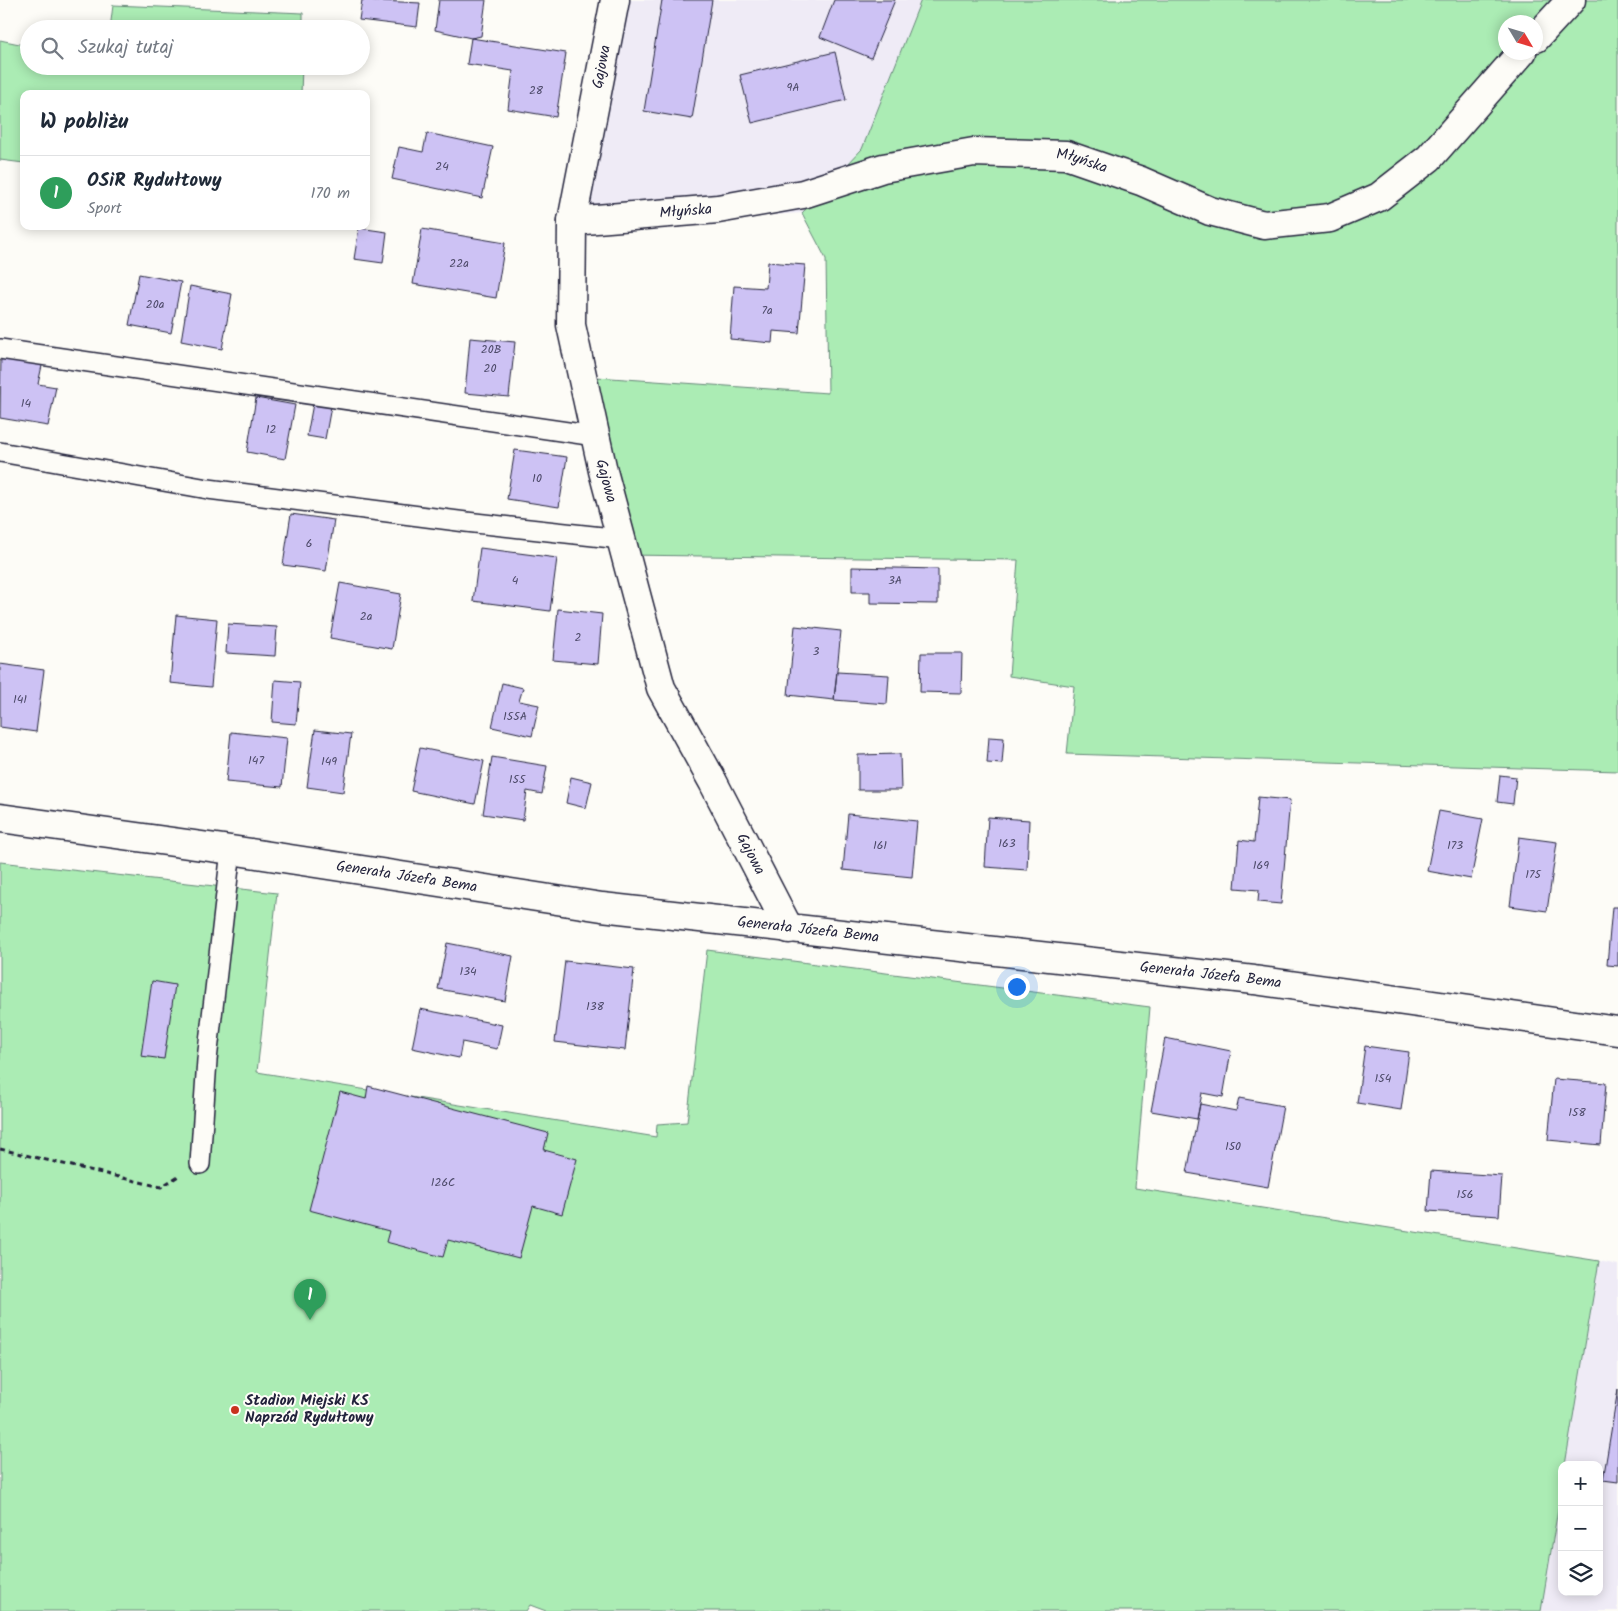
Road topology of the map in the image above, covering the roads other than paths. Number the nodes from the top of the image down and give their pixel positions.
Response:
1 (615, 0) edge
2 (1571, 0) edge
3 (1543, 30) edge
4 (1515, 60) edge
5 (572, 221) junction
6 (0, 349) edge
7 (595, 436) junction
8 (0, 452) edge
9 (621, 539) junction
10 (0, 818) edge
11 (231, 850) junction
12 (789, 929) junction
13 (1618, 1031) edge
14 (200, 1164) road end

1 - 5 street, Gajowa
2 - 3 street
4 - 5 street, Młyńska
5 - 7 street, Gajowa
6 - 7 lane
7 - 9 street, Gajowa
8 - 9 lane
9 - 12 street, Gajowa
10 - 11 street, Generała Józefa Bema
11 - 12 street, Generała Józefa Bema
11 - 14 lane
12 - 13 street, Generała Józefa Bema

